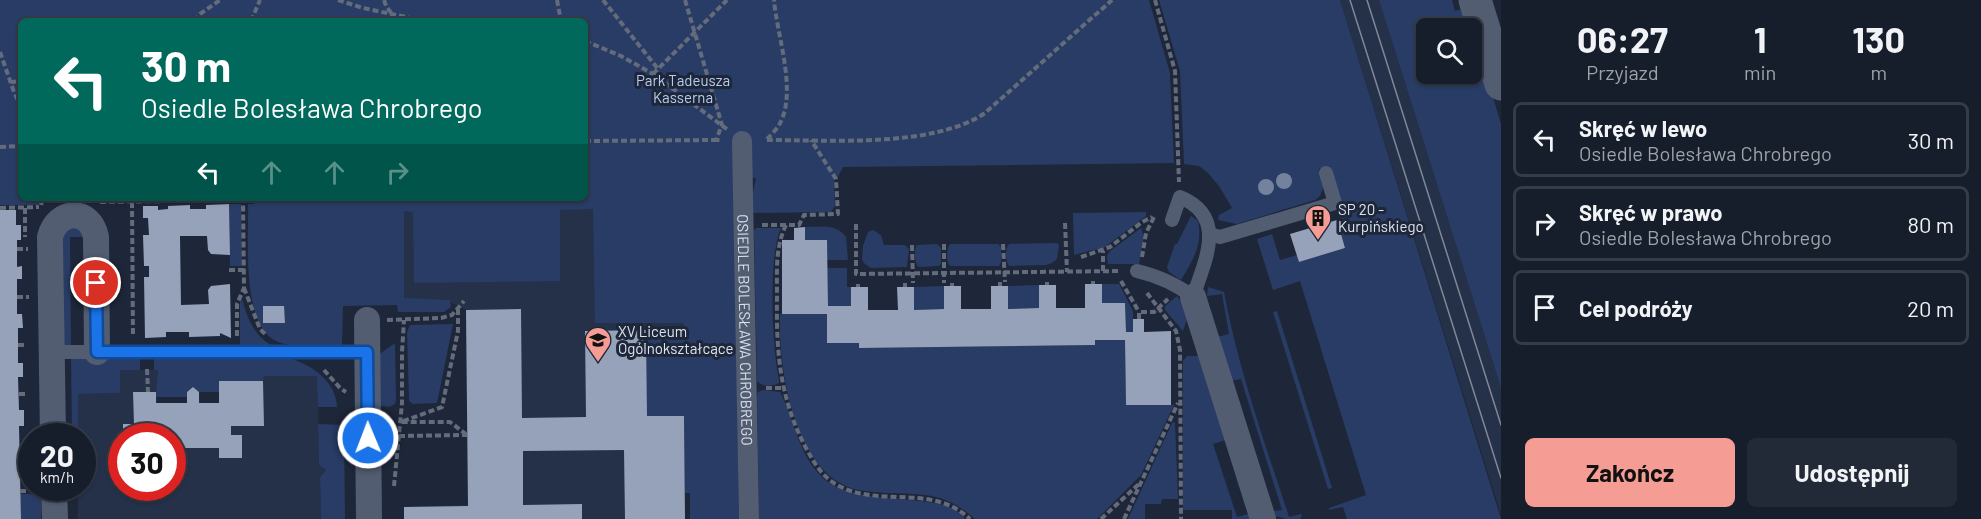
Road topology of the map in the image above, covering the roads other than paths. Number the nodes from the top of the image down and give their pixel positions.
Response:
1 (1475, 0) edge
2 (1501, 84) edge
3 (742, 141) road end
4 (1326, 173) dead end
5 (1173, 220) dead end
6 (1209, 234) junction
7 (1137, 271) road end
8 (1187, 292) junction
9 (367, 320) road end
10 (52, 352) junction
11 (97, 352) junction
12 (367, 352) junction
13 (53, 423) edge
14 (54, 501) edge
15 (55, 519) edge
16 (369, 519) edge
17 (749, 519) edge
18 (1263, 519) edge

1 - 2 street
3 - 17 street, OSIEDLE BOLESŁAWA CHROBREGO
4 - 6 lane
5 - 6 lane
6 - 8 lane
7 - 8 lane
8 - 18 street
9 - 12 street
10 - 11 lane
10 - 11 street
10 - 13 street
11 - 12 lane
12 - 16 street
14 - 15 street

